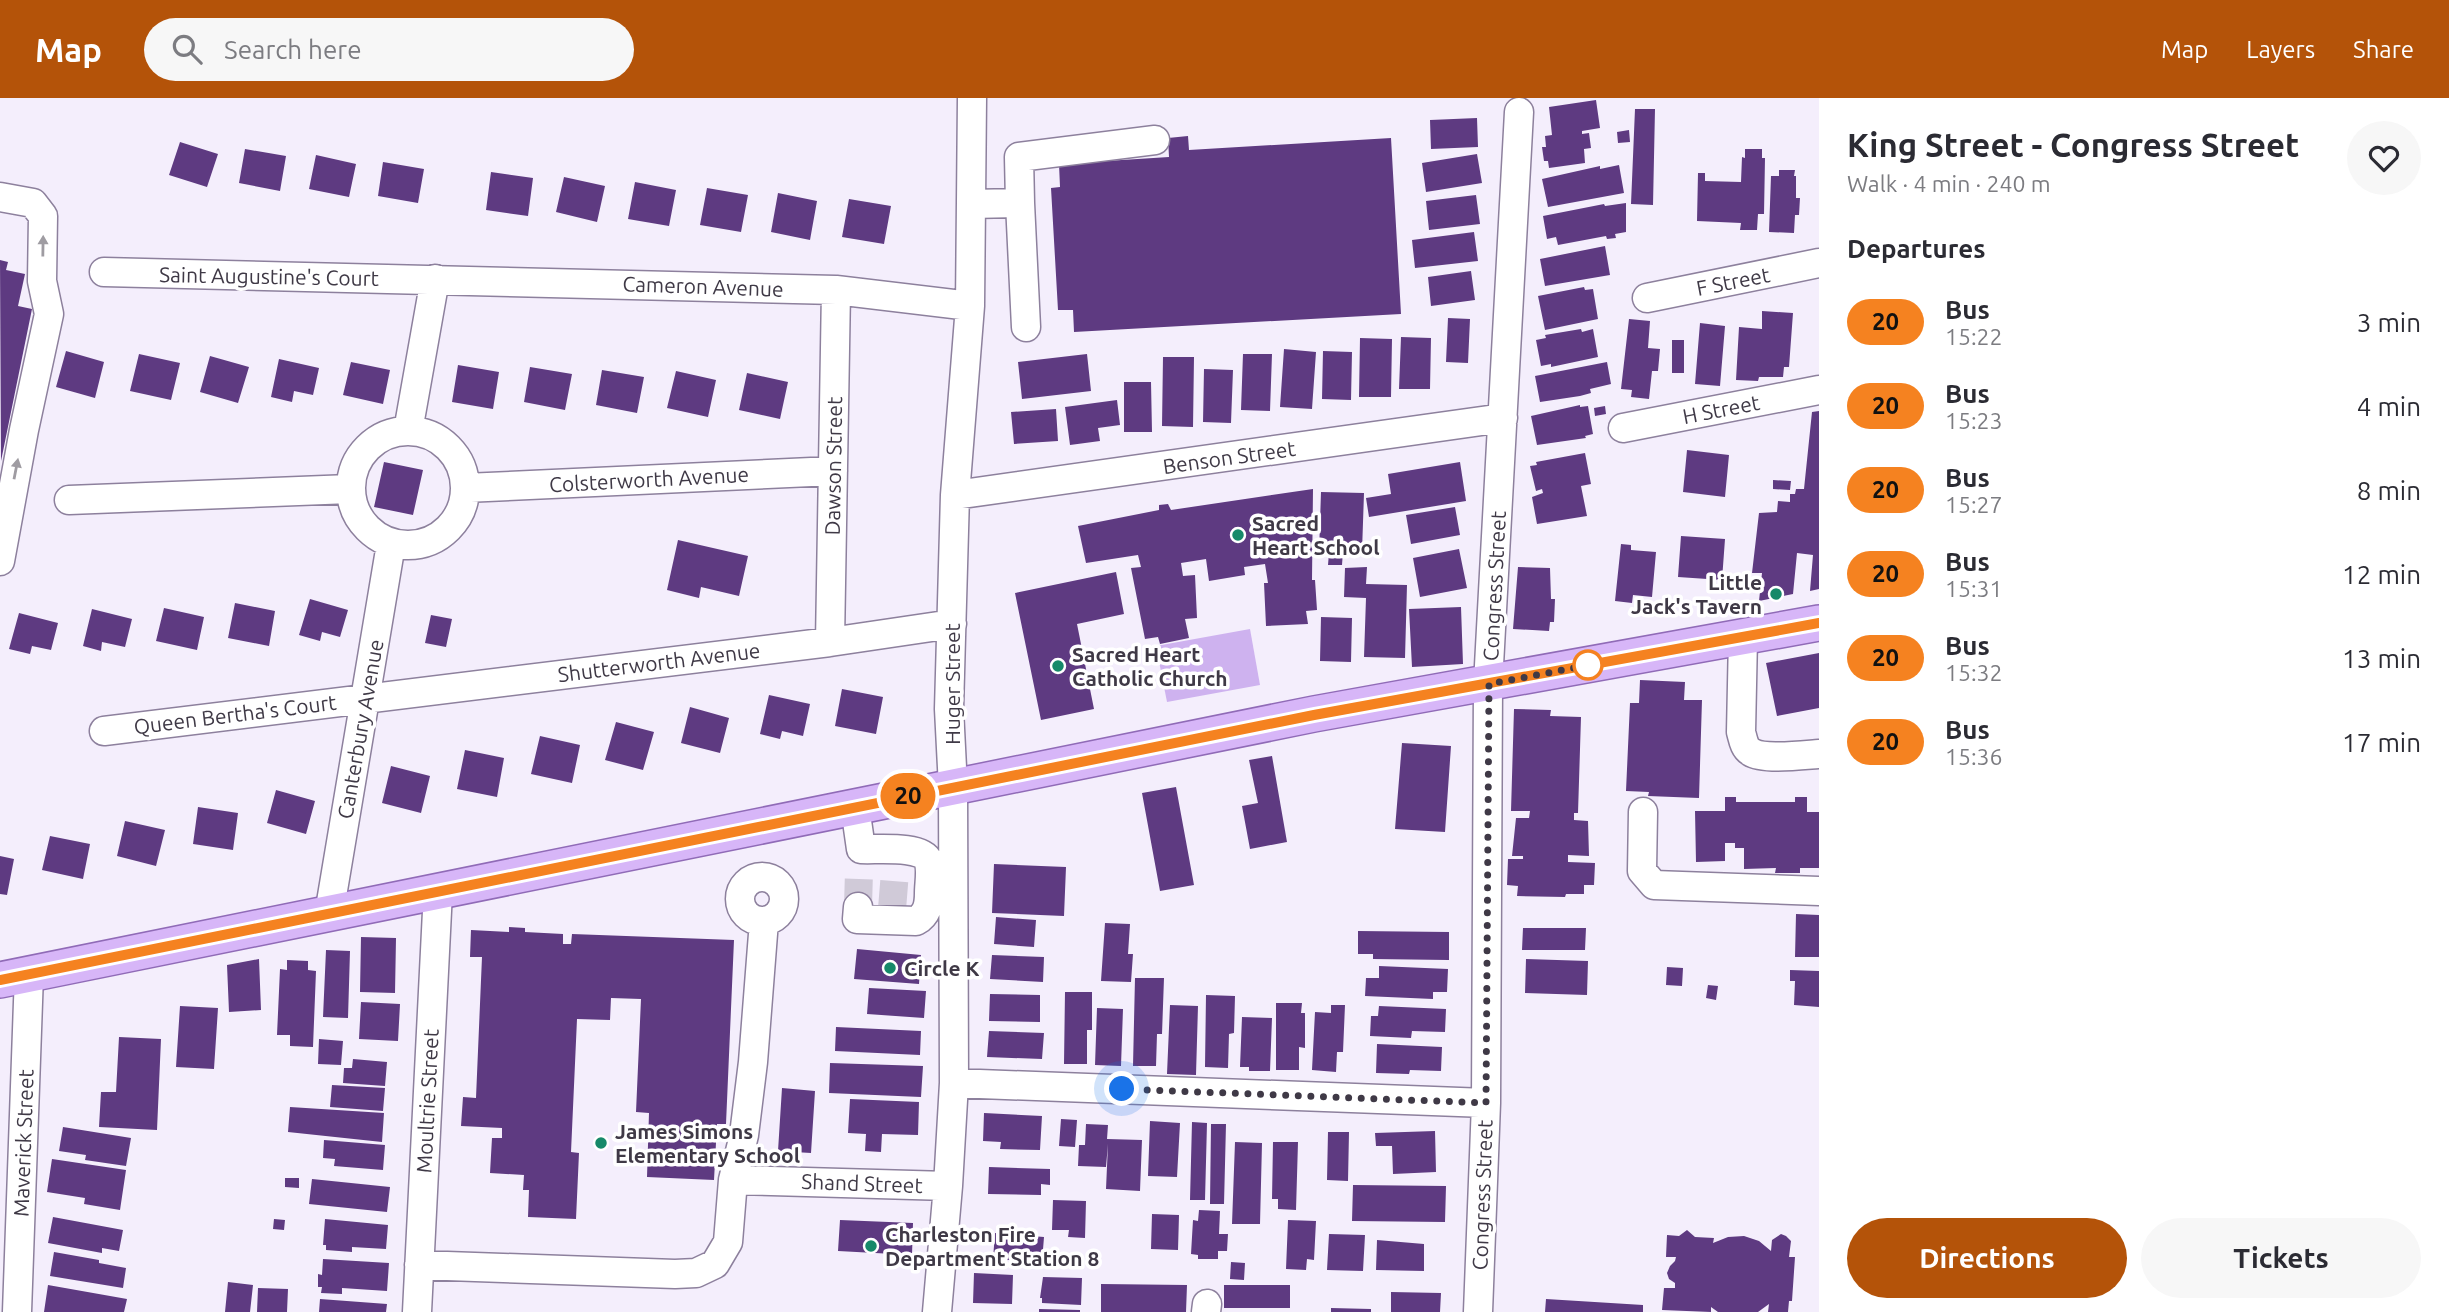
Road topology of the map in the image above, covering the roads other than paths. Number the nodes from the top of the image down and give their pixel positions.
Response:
1 (972, 98) edge
2 (1519, 113) dead end
3 (1155, 140) dead end
4 (0, 197) edge
5 (1020, 203) junction
6 (971, 204) junction
7 (1819, 263) edge
8 (104, 272) dead end
9 (435, 279) junction
10 (836, 290) junction
11 (1647, 298) dead end
12 (970, 306) junction
13 (1026, 327) dead end
14 (1819, 390) edge
15 (1503, 418) junction
16 (1623, 428) dead end
17 (408, 431) junction
18 (833, 471) junction
19 (465, 488) junction
20 (350, 489) junction
21 (955, 495) junction
22 (69, 500) dead end
23 (391, 544) junction
24 (0, 561) edge
25 (1819, 623) edge
26 (952, 624) junction
27 (1743, 637) junction
28 (830, 642) junction
29 (1489, 684) junction
30 (366, 697) junction
31 (104, 731) dead end
32 (1819, 754) edge
33 (953, 787) junction
34 (855, 807) junction
35 (1643, 812) dead end
36 (438, 891) junction
37 (1819, 891) edge
38 (941, 905) junction
39 (858, 907) dead end
40 (329, 914) junction
41 (764, 921) dead end
42 (15, 977) edge
43 (954, 1083) junction
44 (1486, 1103) junction
45 (733, 1180) junction
46 (948, 1186) junction
47 (419, 1265) junction
48 (17, 1312) edge
49 (417, 1312) edge
50 (937, 1312) edge
51 (1478, 1312) edge

1 - 6 street, Huger Street
2 - 15 street, Congress Street
3 - 5 street
24 -> 4 street
5 - 6 street
5 - 13 street
6 - 12 street, Huger Street
7 - 11 street, F Street
8 - 9 street, Saint Augustine's Court
9 - 10 street, Cameron Avenue
9 - 17 street
10 - 12 street, Cameron Avenue
10 - 18 street, Dawson Street
12 - 21 street, Huger Street
14 - 16 street, H Street
15 - 21 street, Benson Street
15 - 29 street, Congress Street
17 - 19 street
17 - 20 street
18 - 19 street, Colsterworth Avenue
18 - 28 street, Dawson Street
19 - 23 street
20 - 22 street
20 - 23 street
21 - 26 street, Huger Street
23 - 30 street, Canterbury Avenue
25 - 27 main road
26 - 28 street, Shutterworth Avenue
26 - 33 street, Huger Street
27 - 29 main road
27 - 32 street
28 - 30 street, Shutterworth Avenue
29 - 33 main road
29 - 44 street, Congress Street
30 - 31 street, Queen Bertha's Court
30 - 40 street, Canterbury Avenue
33 - 34 main road
33 - 38 street, Huger Street
34 - 36 main road
34 - 38 street
35 - 37 street
36 - 40 main road
36 - 47 street, Moultrie Street
38 - 39 street
38 - 43 street, Huger Street
40 - 42 main road
41 - 45 street
42 - 48 street, Maverick Street
43 - 44 street
43 - 46 street, Huger Street
44 - 51 street, Congress Street
45 - 46 street, Shand Street
45 - 47 street
46 - 50 street, Huger Street
47 - 49 street, Moultrie Street

